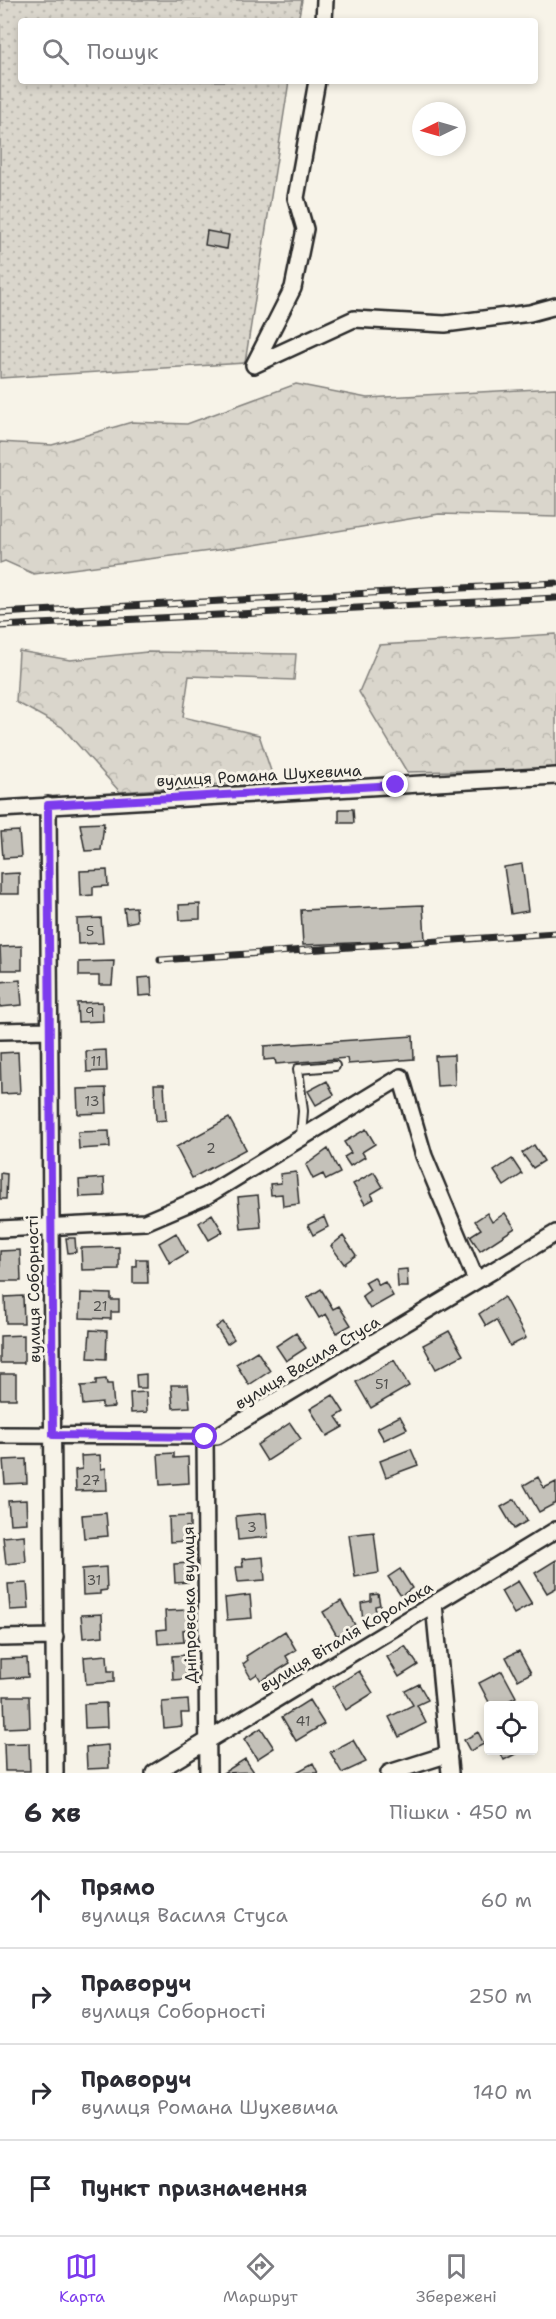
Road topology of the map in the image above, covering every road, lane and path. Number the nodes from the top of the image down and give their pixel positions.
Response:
1 (324, 0) edge
2 (324, 18) edge
3 (316, 84) edge
4 (556, 306) edge
5 (556, 776) edge
6 (48, 805) junction
7 (0, 809) edge
8 (49, 1030) junction
9 (0, 1031) edge
10 (335, 1066) dead end
11 (301, 1138) junction
12 (51, 1228) junction
13 (0, 1229) edge
14 (556, 1233) edge
15 (476, 1280) junction
16 (0, 1435) edge
17 (53, 1435) junction
18 (205, 1437) junction
19 (556, 1530) edge
20 (434, 1604) junction
21 (55, 1637) junction
22 (0, 1638) edge
23 (209, 1739) junction
24 (448, 1754) junction
25 (55, 1773) edge
26 (154, 1773) edge
27 (208, 1773) edge
28 (389, 1773) edge
29 (450, 1773) edge

1 - 2 street
3 - 4 street
5 - 6 street, вулиця Романа Шухевича
6 - 7 street, вулиця Романа Шухевича
6 - 8 street, вулиця Соборності
8 - 9 street
8 - 12 street, вулиця Соборності
10 - 11 lane
11 - 12 street
11 - 15 street
12 - 13 street
12 - 17 street, вулиця Соборності
14 - 15 street, вулиця Василя Стуса
15 - 18 street, вулиця Василя Стуса
16 - 17 street, вулиця Василя Стуса
17 - 18 street, вулиця Василя Стуса
17 - 21 street, вулиця Соборності
18 - 23 street, Дніпровська вулиця
19 - 20 street, вулиця Віталія Королюка
20 - 23 street, вулиця Віталія Королюка
20 - 24 street
21 - 22 street
21 - 25 street, вулиця Соборності
23 - 26 street, вулиця Віталія Королюка
23 - 27 street, Дніпровська вулиця
24 - 28 street
24 - 29 street

